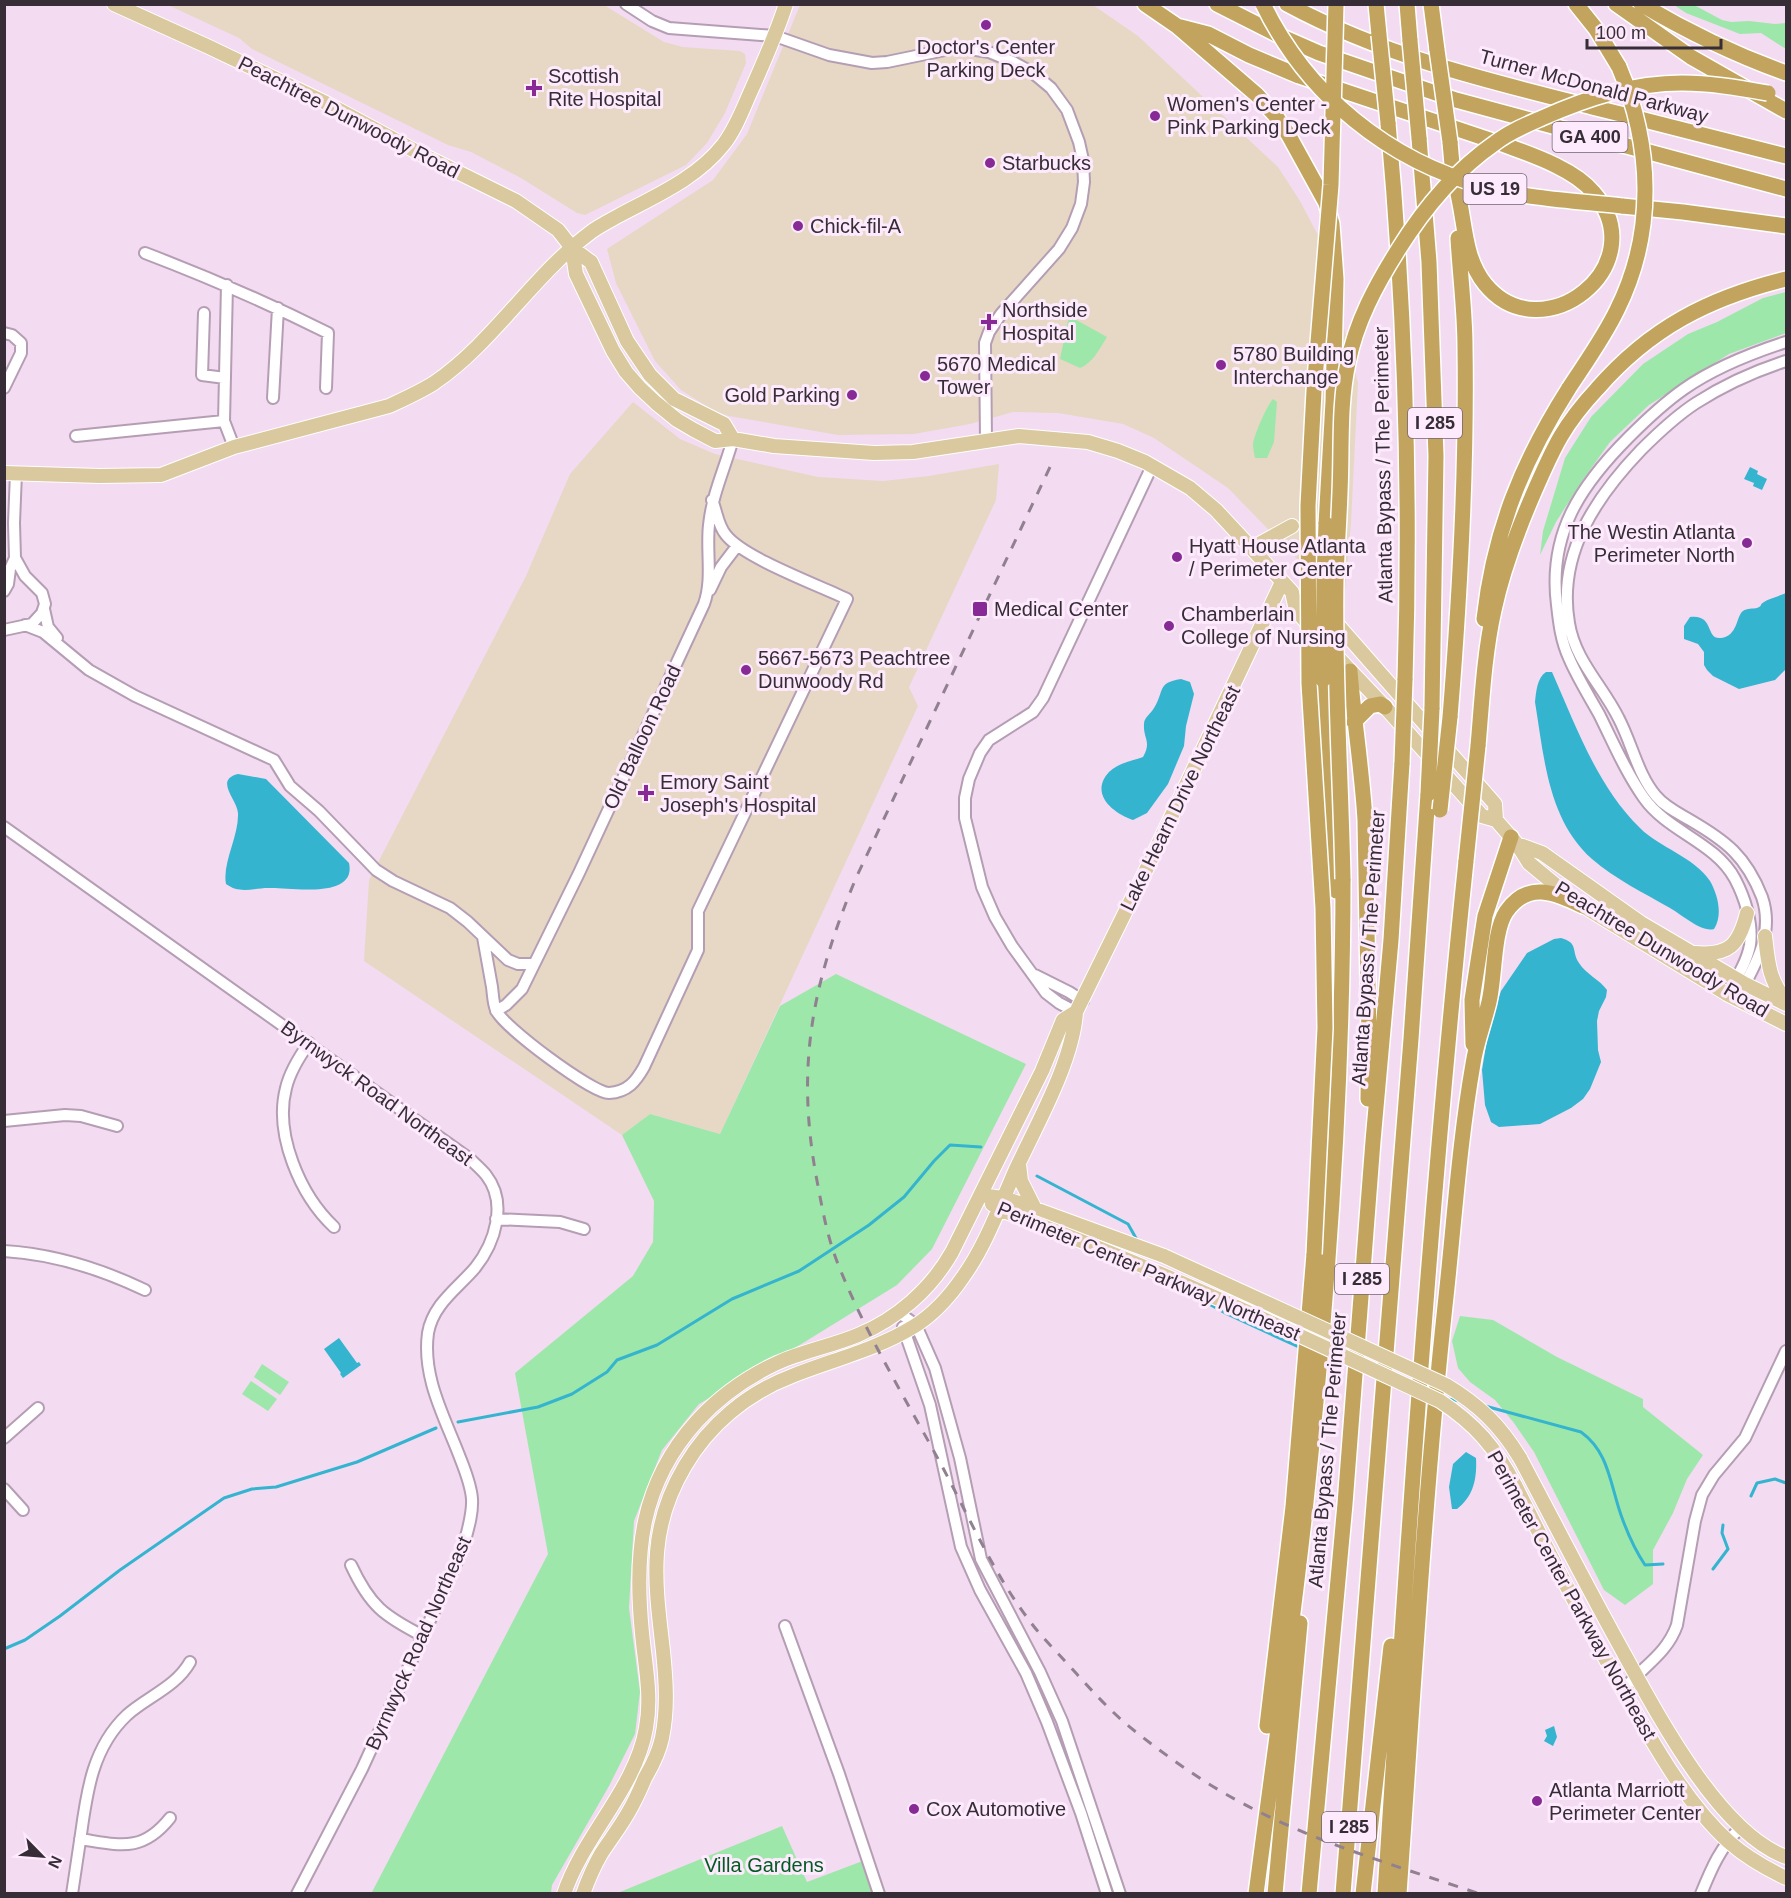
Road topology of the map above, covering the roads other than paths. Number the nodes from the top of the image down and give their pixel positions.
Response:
1 (114, 4) edge
2 (626, 4) edge
3 (786, 4) edge
4 (1145, 4) edge
5 (1204, 4) edge
6 (1217, 4) edge
7 (1263, 4) edge
8 (1287, 4) edge
9 (1336, 4) edge
10 (1376, 4) edge
11 (1407, 4) edge
12 (1431, 4) edge
13 (1576, 4) edge
14 (1616, 4) edge
15 (1641, 4) edge
16 (1178, 26) junction
17 (1278, 35) junction
18 (775, 36) junction
19 (1786, 73) edge
20 (1786, 97) edge
21 (1786, 111) edge
22 (1786, 156) edge
23 (1454, 179) junction
24 (1786, 189) edge
25 (1786, 226) edge
26 (572, 248) junction
27 (145, 253) dead end
28 (1786, 279) edge
29 (227, 285) junction
30 (278, 308) junction
31 (204, 313) dead end
32 (4, 333) edge
33 (1786, 342) edge
34 (1786, 361) edge
35 (225, 378) junction
36 (4, 388) edge
37 (326, 388) dead end
38 (273, 398) dead end
39 (224, 421) junction
40 (76, 436) dead end
41 (733, 439) junction
42 (986, 440) junction
43 (234, 447) junction
44 (1158, 470) junction
45 (10, 473) edge
46 (712, 500) junction
47 (1292, 526) dead end
48 (737, 546) junction
49 (1252, 548) junction
50 (15, 558) junction
51 (1287, 587) junction
52 (4, 591) edge
53 (706, 598) junction
54 (44, 609) junction
55 (5, 618) edge
56 (22, 625) junction
57 (4, 630) edge
58 (68, 652) junction
59 (1350, 671) junction
60 (1484, 673) junction
61 (1385, 707) junction
62 (1354, 722) junction
63 (1496, 820) junction
64 (4, 827) edge
65 (1514, 841) junction
66 (1424, 850) junction
67 (1583, 906) junction
68 (1747, 913) junction
69 (1765, 936) junction
70 (483, 937) junction
71 (1692, 953) junction
72 (534, 964) junction
73 (1741, 981) junction
74 (1732, 997) junction
75 (1786, 1003) edge
76 (1080, 1007) junction
77 (496, 1011) junction
78 (1786, 1024) edge
79 (309, 1043) junction
80 (1473, 1062) junction
81 (1337, 1095) junction
82 (4, 1121) edge
83 (117, 1126) dead end
84 (1373, 1141) junction
85 (1019, 1164) junction
86 (981, 1195) junction
87 (1001, 1204) junction
88 (1032, 1215) junction
89 (496, 1219) junction
90 (333, 1227) dead end
91 (584, 1230) dead end
92 (4, 1251) edge
93 (145, 1290) dead end
94 (898, 1312) junction
95 (910, 1329) junction
96 (1786, 1352) edge
97 (38, 1408) dead end
98 (4, 1438) edge
99 (4, 1489) edge
100 (1306, 1503) junction
101 (23, 1510) dead end
102 (1407, 1547) junction
103 (351, 1565) dead end
104 (785, 1626) dead end
105 (423, 1636) junction
106 (190, 1662) dead end
107 (1636, 1675) junction
108 (1623, 1689) junction
109 (1355, 1761) junction
110 (170, 1818) dead end
111 (1741, 1827) junction
112 (80, 1839) junction
113 (1728, 1841) junction
114 (1786, 1857) edge
115 (1786, 1878) edge
116 (72, 1893) edge
117 (297, 1893) edge
118 (564, 1893) edge
119 (584, 1893) edge
120 (879, 1893) edge
121 (1107, 1893) edge
122 (1120, 1893) edge
123 (1250, 1893) edge
124 (1256, 1893) edge
125 (1275, 1893) edge
126 (1309, 1893) edge
127 (1343, 1893) edge
128 (1359, 1893) edge
129 (1364, 1893) edge
130 (1385, 1893) edge
131 (1399, 1893) edge
132 (1701, 1893) edge

1 - 26 main road, Peachtree Dunwoody Road
2 - 18 street
3 - 18 main road
4 - 16 highway
5 - 17 highway
6 - 17 highway, GA 400
7 - 25 highway, US 19, bridge
8 - 22 highway, Turner McDonald Parkway / GA 400
9 - 123 highway, bridge
10 - 84 highway, Atlanta Bypass / The Perimeter / I 285, bridge
11 - 66 highway, I 285, bridge
12 - 23 highway, bridge
13 - 60 highway, bridge
14 - 21 highway
15 - 19 highway
16 - 23 highway
16 - 81 highway, bridge
17 - 24 highway, GA 400
18 - 26 main road
18 - 42 street
20 - 81 highway, bridge
23 - 66 highway, bridge
26 - 41 main road, Peachtree Dunwoody Road
26 - 43 main road
27 - 29 street
28 - 60 highway
29 - 30 street
29 - 35 street
30 - 37 street
30 - 38 street
31 - 35 street
32 - 36 street
33 - 68 street
34 - 69 street
35 - 39 street
39 - 40 street
39 - 43 street
41 - 42 main road, Peachtree Dunwoody Road
41 - 46 street, Old Balloon Road
42 - 44 main road, Peachtree Dunwoody Road
43 - 45 main road
44 - 49 main road, Peachtree Dunwoody Road
44 - 76 street
45 - 50 street
46 - 48 street
46 - 53 street, Old Balloon Road
47 - 49 main road
48 - 53 street
48 - 77 street
49 - 51 main road, Peachtree Dunwoody Road
50 - 52 street
50 - 54 street
51 - 59 main road, Peachtree Dunwoody Road
51 - 63 main road, Peachtree Dunwoody Road
51 - 76 main road, Lake Hearn Drive Northeast
53 - 72 street, Old Balloon Road
54 - 56 street
54 - 58 street
55 - 56 street
56 - 57 street
56 - 58 street
58 - 70 street
59 - 61 main road, Peachtree Dunwoody Road
59 - 62 highway
60 - 102 highway, bridge
61 - 62 highway
61 - 63 main road, Peachtree Dunwoody Road
62 - 84 highway
63 - 65 main road, Peachtree Dunwoody Road
64 - 79 street, Byrnwyck Road Northeast
65 - 67 main road, Peachtree Dunwoody Road
65 - 71 main road, Peachtree Dunwoody Road
65 - 80 highway
66 - 109 highway, I 285
67 - 74 main road, Peachtree Dunwoody Road
67 - 80 highway
68 - 71 main road
68 - 73 street
69 - 73 street
69 - 75 main road
70 - 72 street
70 - 77 street
71 - 73 main road, Peachtree Dunwoody Road
72 - 77 street, Old Balloon Road
73 - 74 street
73 - 75 main road, Peachtree Dunwoody Road
74 - 78 main road, Peachtree Dunwoody Road
76 - 85 main road, Lake Hearn Drive Northeast
76 - 86 main road, Lake Hearn Drive Northeast
79 - 89 street, Byrnwyck Road Northeast
79 - 90 street
80 - 131 highway
81 - 100 highway, bridge
82 - 83 street
84 - 126 highway, Atlanta Bypass / The Perimeter / I 285
85 - 87 main road, Lake Hearn Drive Northeast
85 - 88 main road
86 - 87 main road, Perimeter Center Parkway Northeast
86 - 94 main road, Lake Hearn Drive Northeast
87 - 88 main road, Perimeter Center Parkway Northeast
87 - 95 main road, Lake Hearn Drive Northeast
88 - 107 main road, Perimeter Center Parkway Northeast, bridge
88 - 108 main road, Perimeter Center Parkway Northeast, bridge
89 - 91 street
89 - 105 street, Byrnwyck Road Northeast
92 - 93 street
94 - 95 street
94 - 118 main road, Lake Hearn Drive Northeast
95 - 119 main road, Lake Hearn Drive Northeast
95 - 121 street
95 - 122 street
96 - 107 street
97 - 98 street
99 - 101 street
100 - 124 highway
100 - 125 highway
102 - 129 highway
102 - 130 highway
103 - 105 street
104 - 120 street
105 - 117 street, Byrnwyck Road Northeast
106 - 112 street
107 - 108 street
107 - 111 main road, Perimeter Center Parkway Northeast
108 - 113 main road, Perimeter Center Parkway Northeast
109 - 127 highway, I 285
109 - 128 highway
110 - 112 street
111 - 113 street
111 - 114 main road, Perimeter Center Parkway Northeast
112 - 116 street
113 - 115 main road, Perimeter Center Parkway Northeast
113 - 132 street

